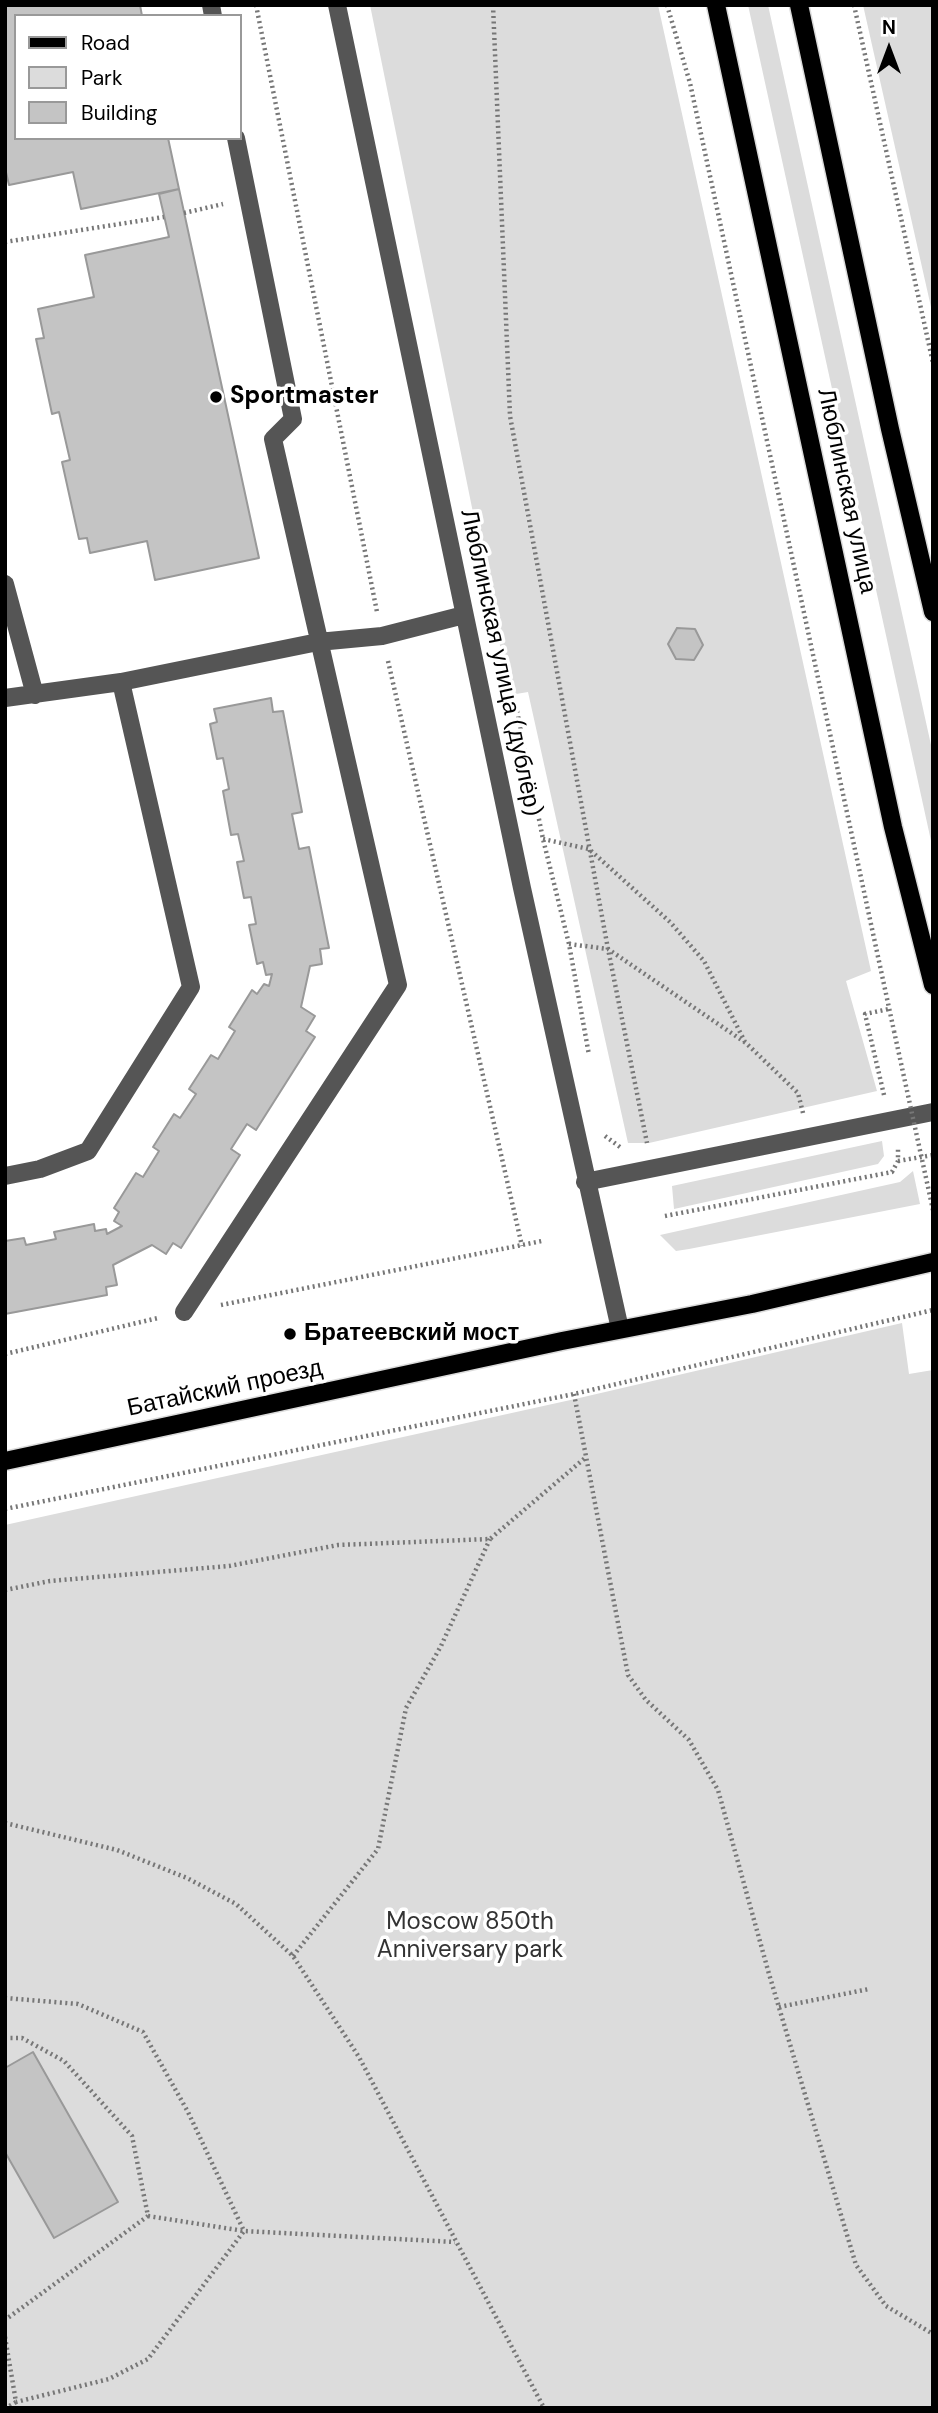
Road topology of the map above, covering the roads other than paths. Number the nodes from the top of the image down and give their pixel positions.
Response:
1 (337, 5) edge
2 (716, 5) edge
3 (799, 5) edge
4 (236, 140) edge
5 (5, 584) edge
6 (933, 612) edge
7 (464, 615) junction
8 (318, 642) junction
9 (121, 682) junction
10 (35, 695) junction
11 (5, 698) edge
12 (933, 985) edge
13 (933, 1111) edge
14 (5, 1176) edge
15 (585, 1182) junction
16 (933, 1262) edge
17 (184, 1312) road end
18 (620, 1329) junction
19 (5, 1461) edge

1 - 7 street, Люблинская улица (дублёр)
2 - 12 main road, Люблинская улица
3 - 6 main road
4 - 8 street
5 - 10 street
7 - 8 street
7 - 15 street, Люблинская улица (дублёр)
8 - 9 street
8 - 17 street
9 - 10 street
9 - 14 street
10 - 11 street
13 - 15 street
15 - 18 street, Люблинская улица (дублёр)
16 - 18 main road, Батайский проезд
18 - 19 main road, Батайский проезд

